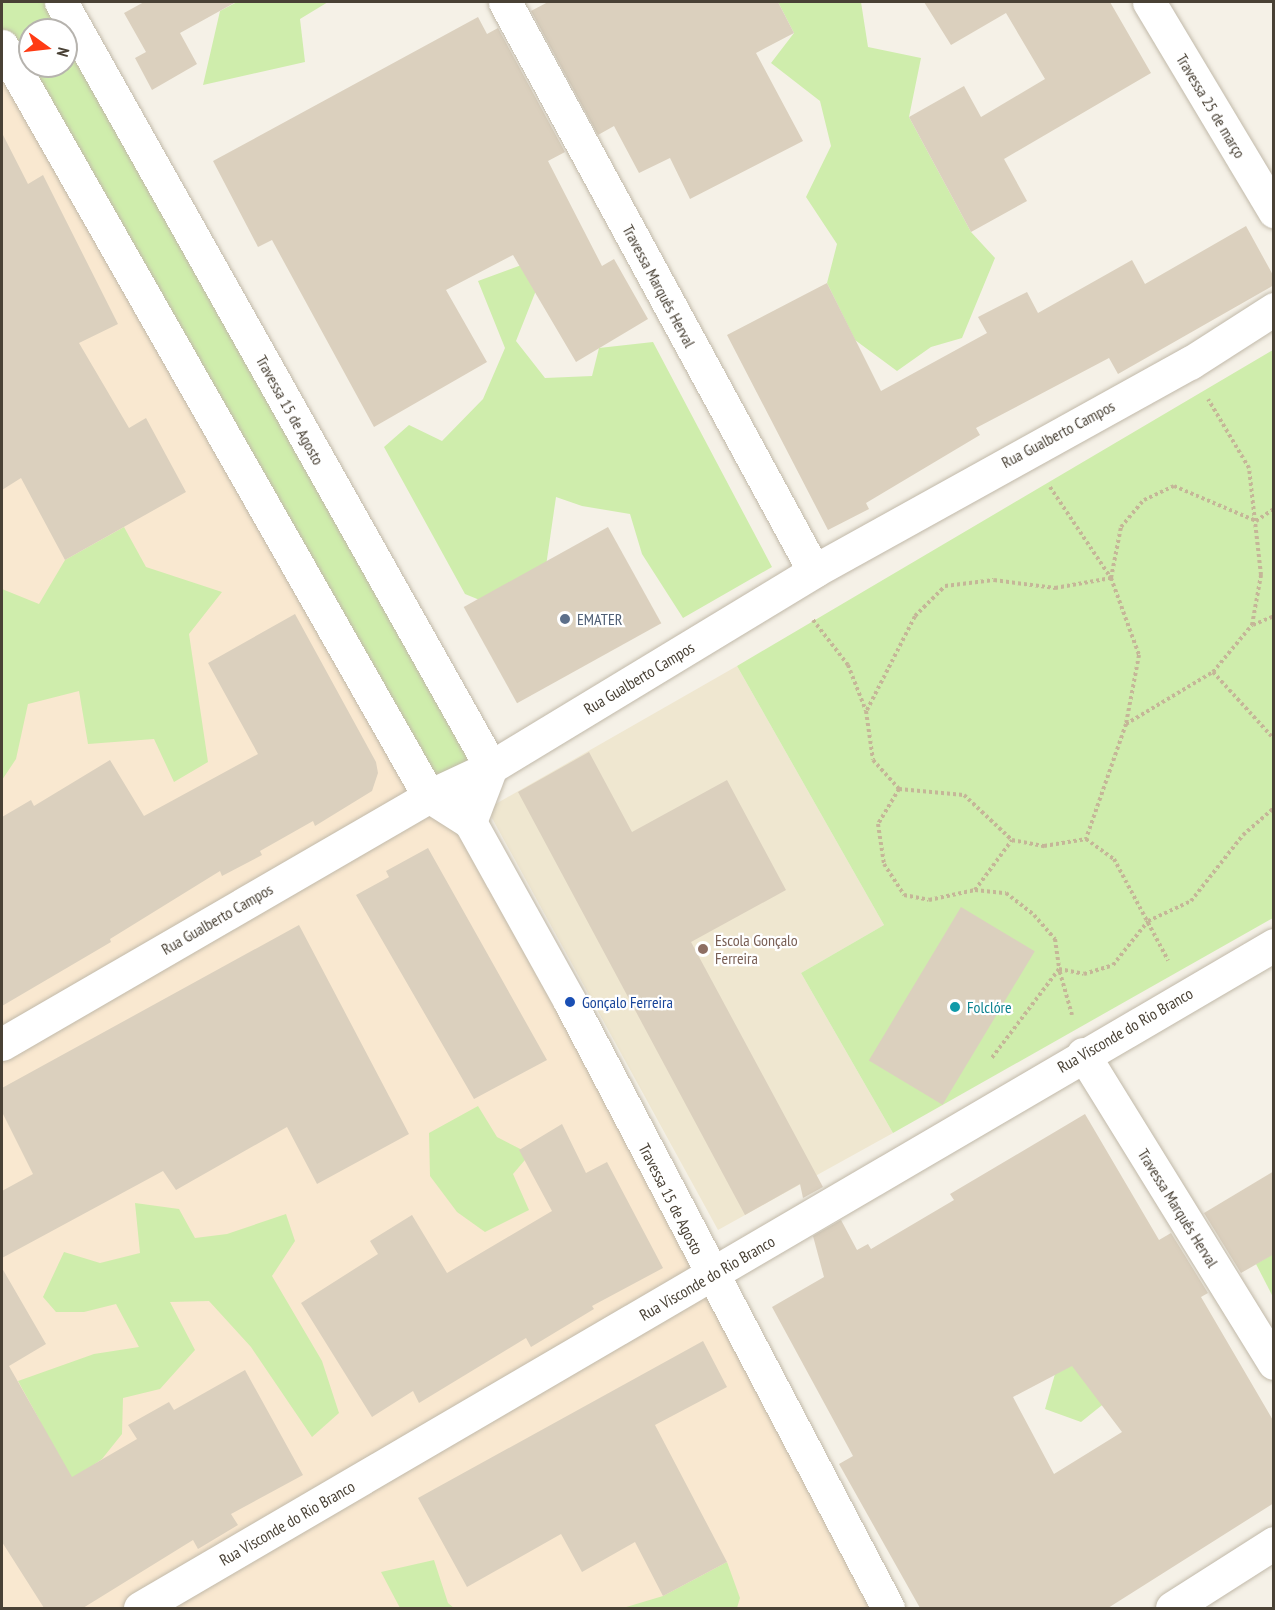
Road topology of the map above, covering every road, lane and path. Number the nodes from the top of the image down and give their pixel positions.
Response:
1 (61, 2) edge
2 (505, 2) edge
3 (1149, 2) edge
4 (2, 46) edge
5 (1274, 211) edge
6 (1274, 309) edge
7 (1190, 363) junction
8 (1026, 451) junction
9 (1274, 509) edge
10 (1256, 521) junction
11 (1111, 578) junction
12 (801, 580) junction
13 (1274, 616) edge
14 (1252, 625) junction
15 (1213, 672) junction
16 (866, 711) junction
17 (1126, 724) junction
18 (1274, 739) edge
19 (491, 767) junction
20 (899, 789) junction
21 (429, 796) junction
22 (1274, 808) edge
23 (471, 822) junction
24 (1086, 839) junction
25 (1012, 840) junction
26 (975, 890) junction
27 (1148, 921) junction
28 (1274, 945) edge
29 (1059, 969) junction
30 (1186, 995) junction
31 (2, 1044) edge
32 (1083, 1054) junction
33 (986, 1067) dead end
34 (711, 1276) junction
35 (1274, 1363) edge
36 (1274, 1543) edge
37 (140, 1608) edge
38 (888, 1608) edge
39 (1172, 1608) edge

1 - 19 street, Travessa 15 de Agosto
2 - 12 street, Travessa Marquês Herval
3 - 5 street, Travessa 25 de março
4 - 21 street, Travessa 15 de Agosto
6 - 7 street, Rua Gualberto Campos
7 - 8 street, Rua Gualberto Campos
7 - 10 path
8 - 11 path
8 - 12 street, Rua Gualberto Campos
9 - 10 path
10 - 11 path
10 - 14 path
11 - 16 path
11 - 17 path
12 - 16 path
12 - 19 street, Rua Gualberto Campos
13 - 14 path
14 - 15 path
15 - 17 path
15 - 18 path
16 - 20 path
17 - 24 path
19 - 21 street, Rua Gualberto Campos
19 - 23 street
20 - 25 path
20 - 26 path
21 - 23 street, Travessa 15 de Agosto
21 - 31 street, Rua Gualberto Campos
22 - 27 path
23 - 34 street, Travessa 15 de Agosto
24 - 25 path
24 - 27 path
25 - 26 path
26 - 29 path
27 - 29 path
27 - 30 path
28 - 30 street, Rua Visconde do Rio Branco
29 - 33 path
30 - 32 street, Rua Visconde do Rio Branco
32 - 34 street, Rua Visconde do Rio Branco
32 - 35 street, Travessa Marquês Herval
34 - 37 street, Rua Visconde do Rio Branco
34 - 38 street, Travessa 15 de Agosto
36 - 39 street

